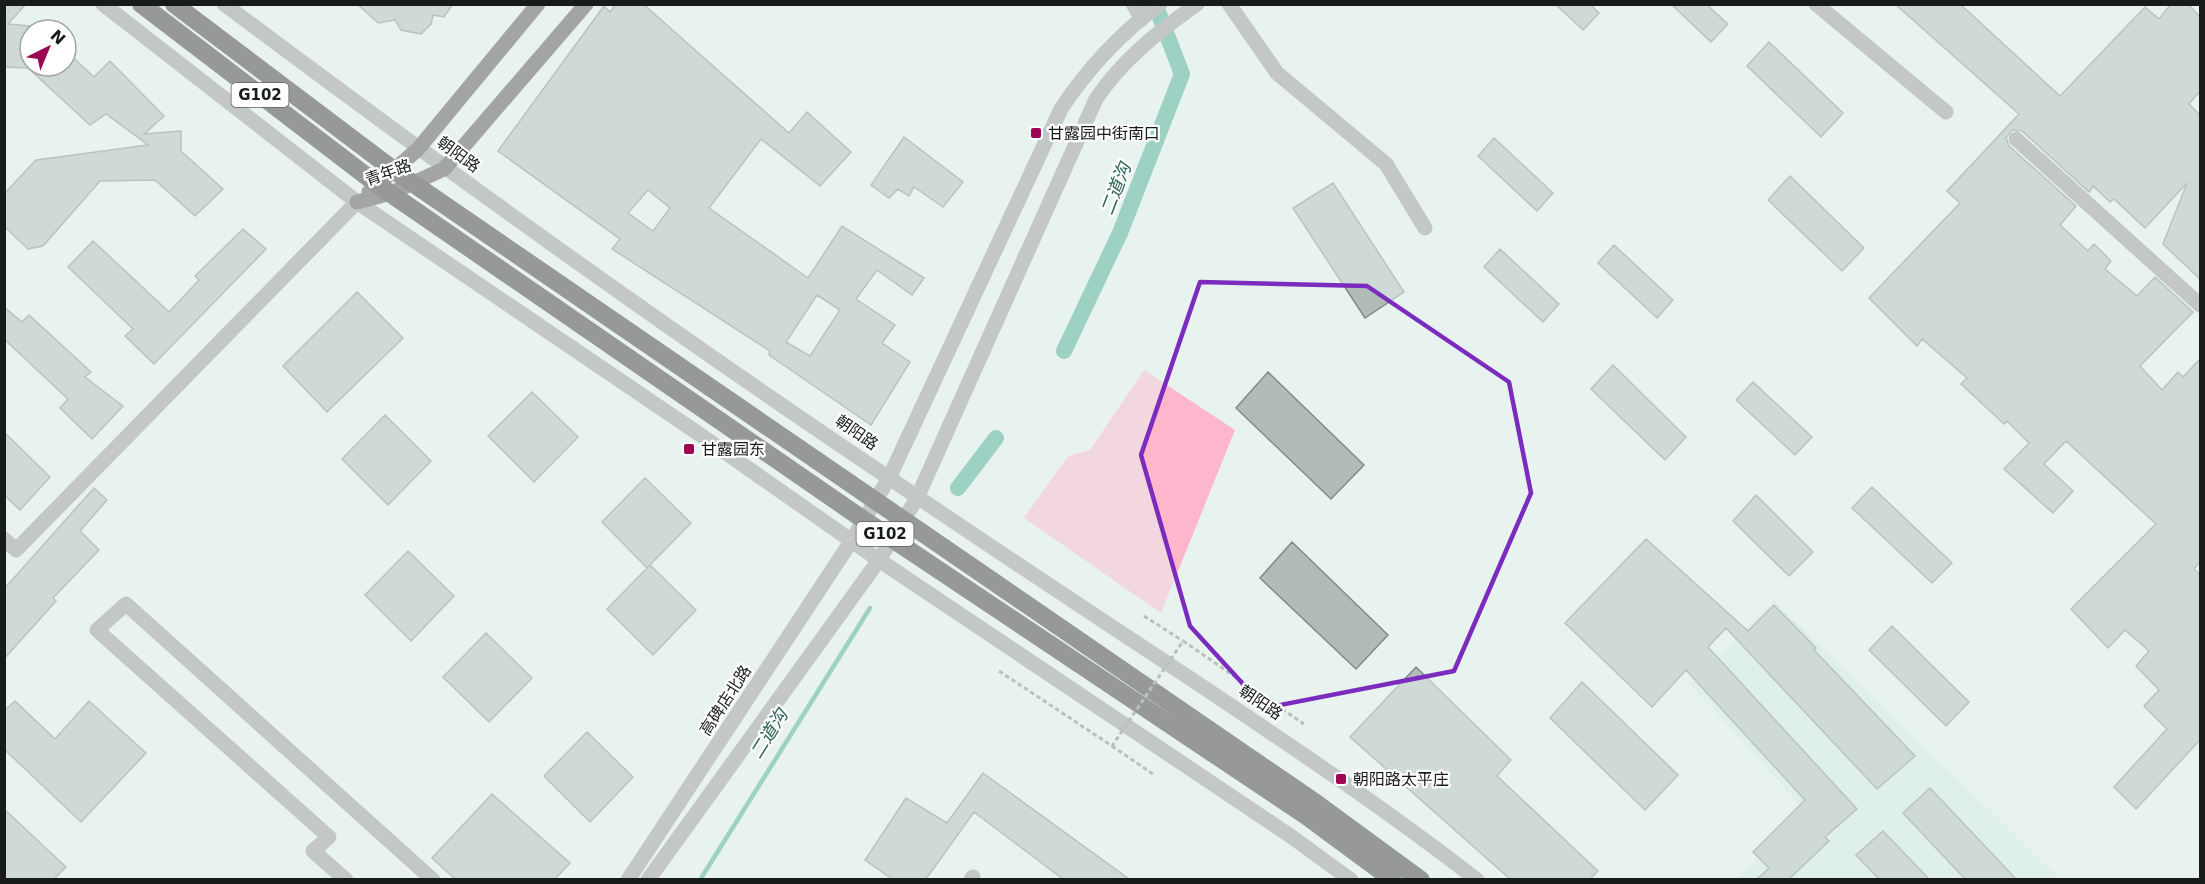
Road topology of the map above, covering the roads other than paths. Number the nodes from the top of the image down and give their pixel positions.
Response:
1 (103, 4) edge
2 (141, 4) edge
3 (174, 4) edge
4 (224, 4) edge
5 (538, 4) edge
6 (586, 4) edge
7 (1133, 4) edge
8 (1160, 4) edge
9 (1197, 4) edge
10 (1229, 4) edge
11 (1816, 4) edge
12 (1144, 17) junction
13 (1947, 112) dead end
14 (2016, 139) dead end
15 (418, 149) junction
16 (444, 169) junction
17 (395, 171) junction
18 (412, 183) junction
19 (384, 189) junction
20 (357, 202) junction
21 (1425, 228) dead end
22 (2200, 305) edge
23 (889, 478) junction
24 (917, 498) junction
25 (875, 501) junction
26 (904, 519) junction
27 (864, 520) junction
28 (892, 538) junction
29 (4, 539) edge
30 (852, 540) junction
31 (879, 560) junction
32 (656, 876) edge
33 (346, 879) edge
34 (433, 879) edge
35 (628, 879) edge
36 (1351, 879) edge
37 (1393, 879) edge
38 (1421, 879) edge
39 (1477, 879) edge

1 - 20 street
2 - 19 highway, G102
3 - 17 highway, G102
4 - 15 street, 朝阳路
5 - 15 main road, 青年路
6 - 16 main road, 青年路
7 - 12 street
8 - 12 street, 高碑店北路
9 - 24 street
10 - 21 street
11 - 13 street
12 - 23 street, 高碑店北路
14 - 22 street
15 - 16 street, 朝阳路
15 - 17 main road, 青年路
16 - 18 main road, 青年路
16 - 23 street, 朝阳路
17 - 18 highway, G102
17 - 19 main road, 青年路
18 - 19 main road, 青年路
18 - 25 highway, G102
19 - 20 main road, 青年路
19 - 27 highway, G102
20 - 29 street
20 - 30 street
23 - 24 street, 朝阳路
23 - 25 street, 高碑店北路
24 - 26 street
24 - 39 street, 朝阳路
25 - 26 highway, G102
25 - 27 street, 高碑店北路
26 - 28 street
26 - 38 highway, G102
27 - 28 highway, G102
27 - 30 street, 高碑店北路
28 - 31 street
28 - 37 highway, G102
30 - 31 street
30 - 35 street, 高碑店北路
31 - 32 street
31 - 36 street
33 - 34 street

